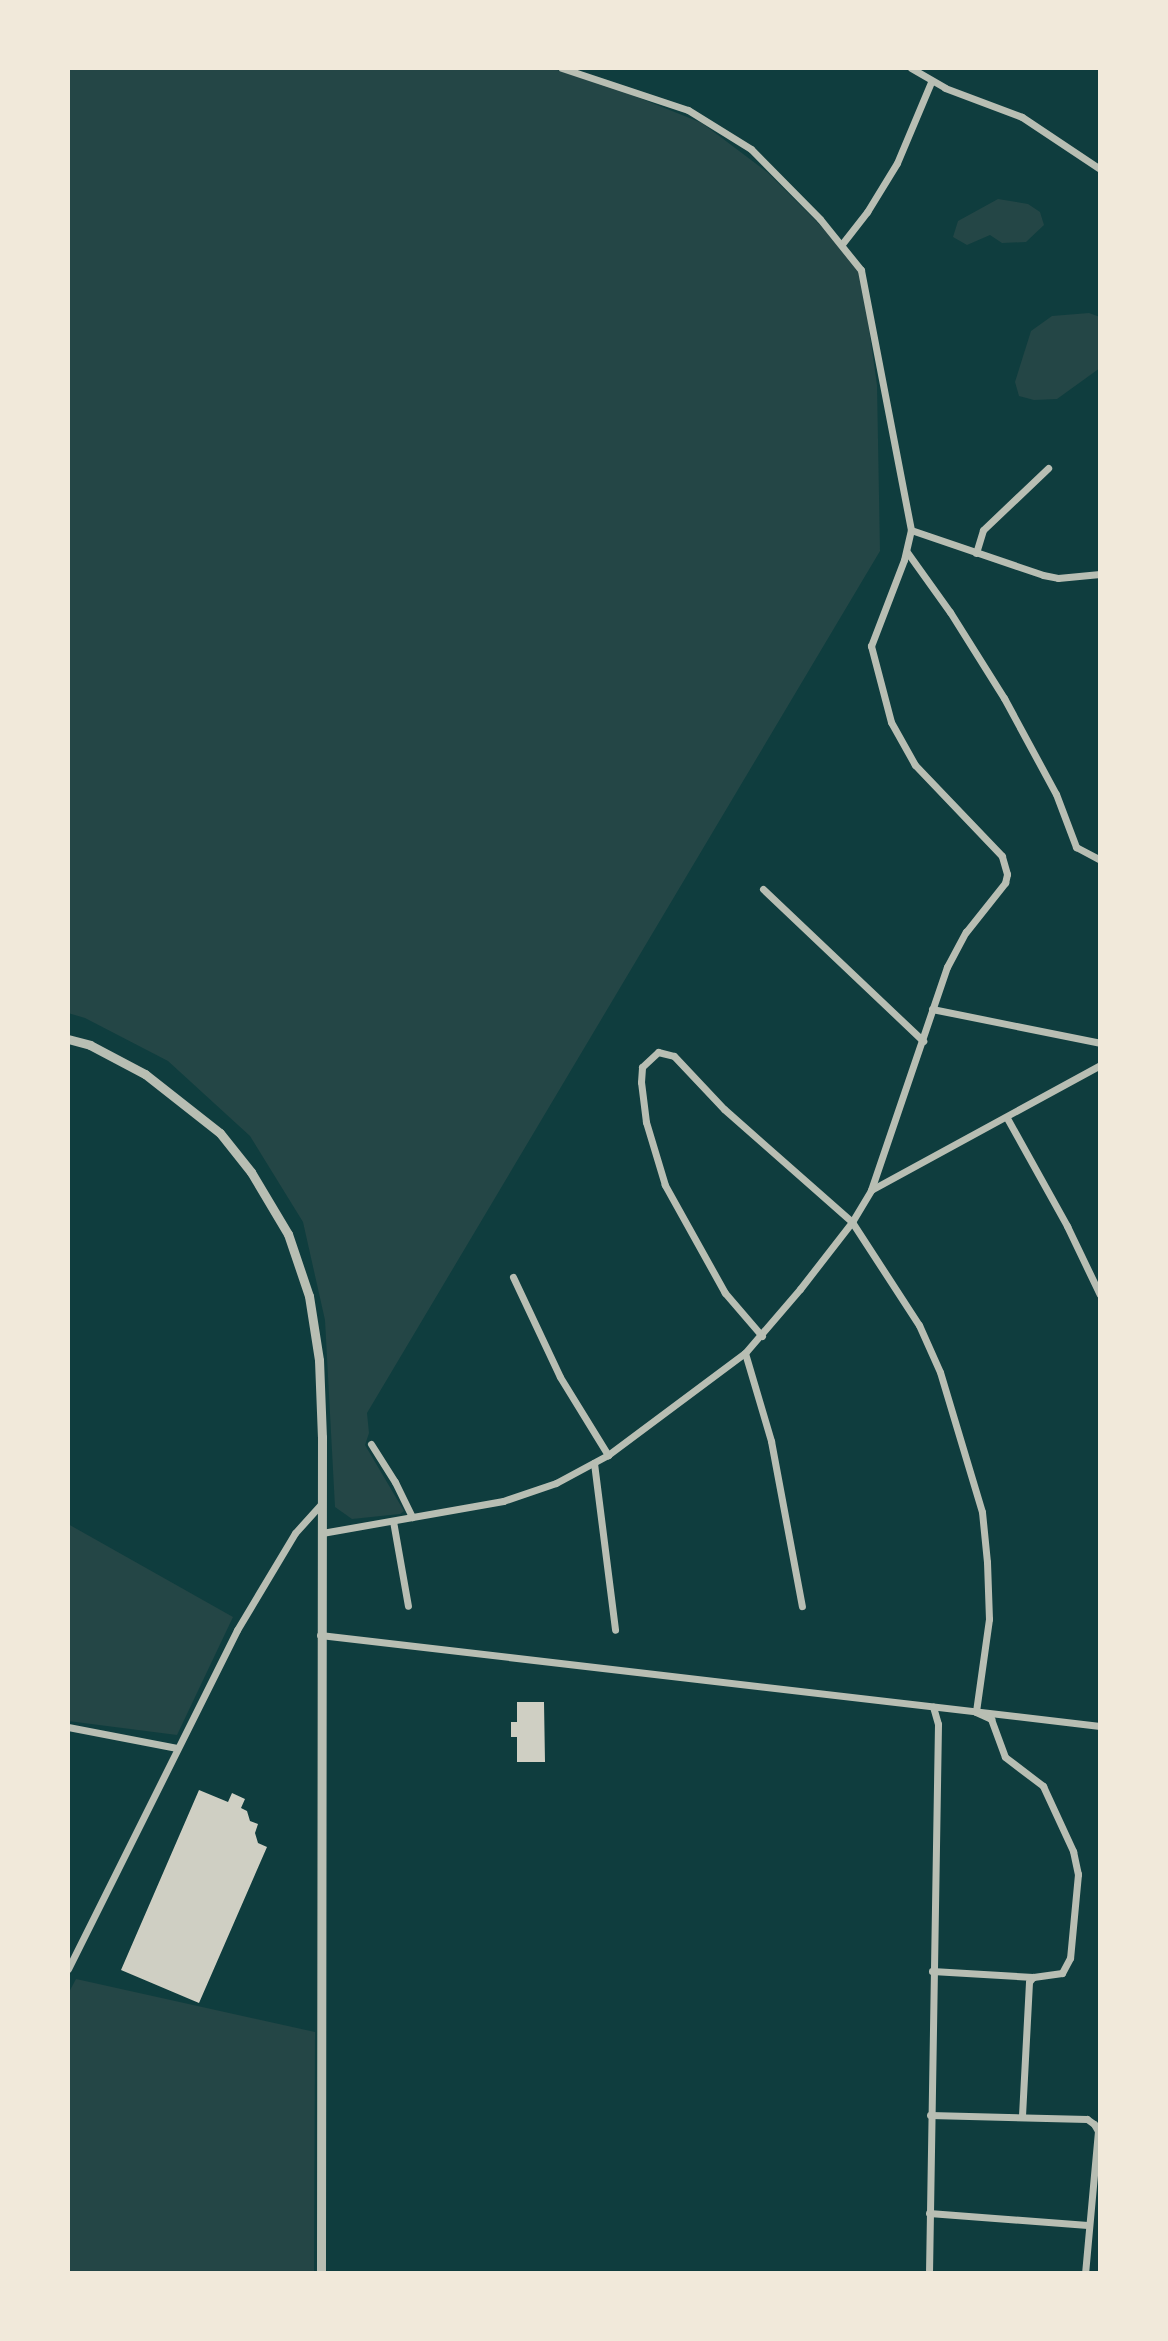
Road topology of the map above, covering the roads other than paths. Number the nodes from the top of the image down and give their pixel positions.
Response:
1 (562, 68) edge
2 (911, 68) edge
3 (931, 82) junction
4 (1100, 169) edge
5 (842, 244) junction
6 (1048, 468) dead end
7 (911, 530) junction
8 (907, 552) junction
9 (976, 553) junction
10 (1100, 574) edge
11 (1100, 860) edge
12 (763, 889) dead end
13 (932, 1009) junction
14 (68, 1039) edge
15 (923, 1041) junction
16 (1100, 1043) edge
17 (1100, 1065) edge
18 (1007, 1118) junction
19 (871, 1190) junction
20 (852, 1222) junction
21 (513, 1277) dead end
22 (1100, 1295) edge
23 (762, 1336) junction
24 (745, 1353) junction
25 (371, 1444) dead end
26 (608, 1455) junction
27 (594, 1463) junction
28 (322, 1503) junction
29 (412, 1517) junction
30 (393, 1521) junction
31 (322, 1533) junction
32 (408, 1606) dead end
33 (802, 1606) dead end
34 (615, 1630) dead end
35 (320, 1635) junction
36 (933, 1707) junction
37 (976, 1712) junction
38 (1100, 1726) edge
39 (68, 1727) edge
40 (177, 1748) junction
41 (68, 1969) edge
42 (932, 1971) junction
43 (1033, 1977) junction
44 (930, 2115) junction
45 (1022, 2117) junction
46 (929, 2213) junction
47 (1088, 2225) junction
48 (321, 2273) edge
49 (929, 2273) edge
50 (1085, 2273) edge

1 - 5 street
2 - 3 street
3 - 4 street
3 - 5 street
5 - 7 street
6 - 9 street
7 - 8 street
7 - 9 street
8 - 11 street
8 - 13 street
9 - 10 street
12 - 15 street
13 - 15 street
13 - 16 street
14 - 28 street
15 - 19 street
17 - 18 street
18 - 19 street
18 - 22 street
19 - 20 street
20 - 23 street
20 - 23 street
20 - 37 street
21 - 26 street
23 - 24 street
24 - 26 street
24 - 33 street
25 - 29 street
26 - 27 street
27 - 29 street
27 - 34 street
28 - 31 street
28 - 40 street
29 - 30 street
30 - 31 street
30 - 32 street
31 - 35 street
35 - 36 street
35 - 48 street
36 - 37 street
36 - 42 street
37 - 38 street
37 - 43 street
39 - 40 street
40 - 41 street
42 - 43 street
42 - 44 street
43 - 45 street
44 - 45 street
44 - 46 street
45 - 47 street
46 - 47 street
46 - 49 street
47 - 50 street

